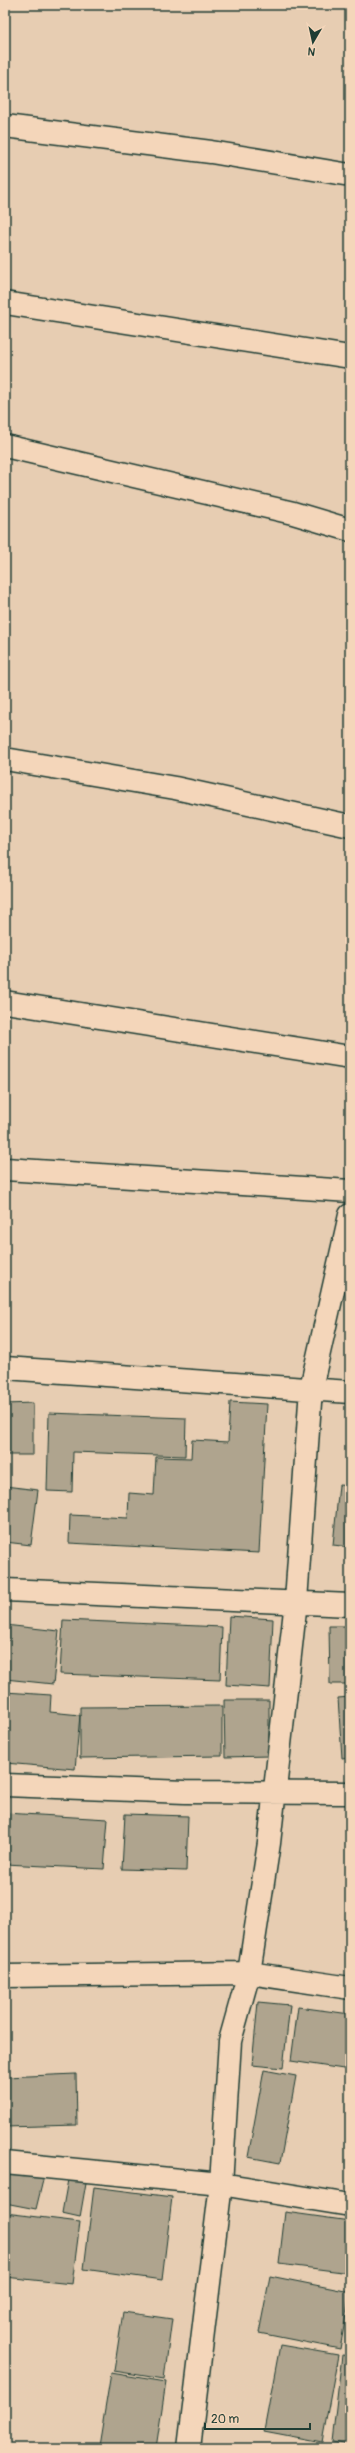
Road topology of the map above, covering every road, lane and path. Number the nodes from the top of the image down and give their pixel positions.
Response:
1 (5, 126) edge
2 (350, 175) edge
3 (5, 303) edge
4 (350, 357) edge
5 (5, 446) edge
6 (350, 530) edge
7 (5, 759) edge
8 (350, 826) edge
9 (5, 1002) edge
10 (350, 1057) edge
11 (5, 1169) edge
12 (350, 1191) edge
13 (350, 1215) edge
14 (5, 1368) edge
15 (311, 1388) junction
16 (350, 1392) edge
17 (5, 1590) edge
18 (296, 1601) junction
19 (350, 1604) edge
20 (5, 1785) edge
21 (274, 1791) junction
22 (350, 1793) edge
23 (249, 1973) junction
24 (5, 1976) edge
25 (350, 1988) edge
26 (5, 2163) edge
27 (221, 2184) junction
28 (350, 2205) edge
29 (189, 2448) edge

1 - 2 street
3 - 4 street
5 - 6 street
7 - 8 street
9 - 10 street
11 - 12 street
13 - 15 street
14 - 15 street
15 - 16 street
15 - 18 street
17 - 18 street
18 - 19 street
18 - 21 street
20 - 21 street
21 - 22 street
21 - 23 street
23 - 24 street
23 - 25 street
23 - 27 street
26 - 27 street
27 - 28 street
27 - 29 street

